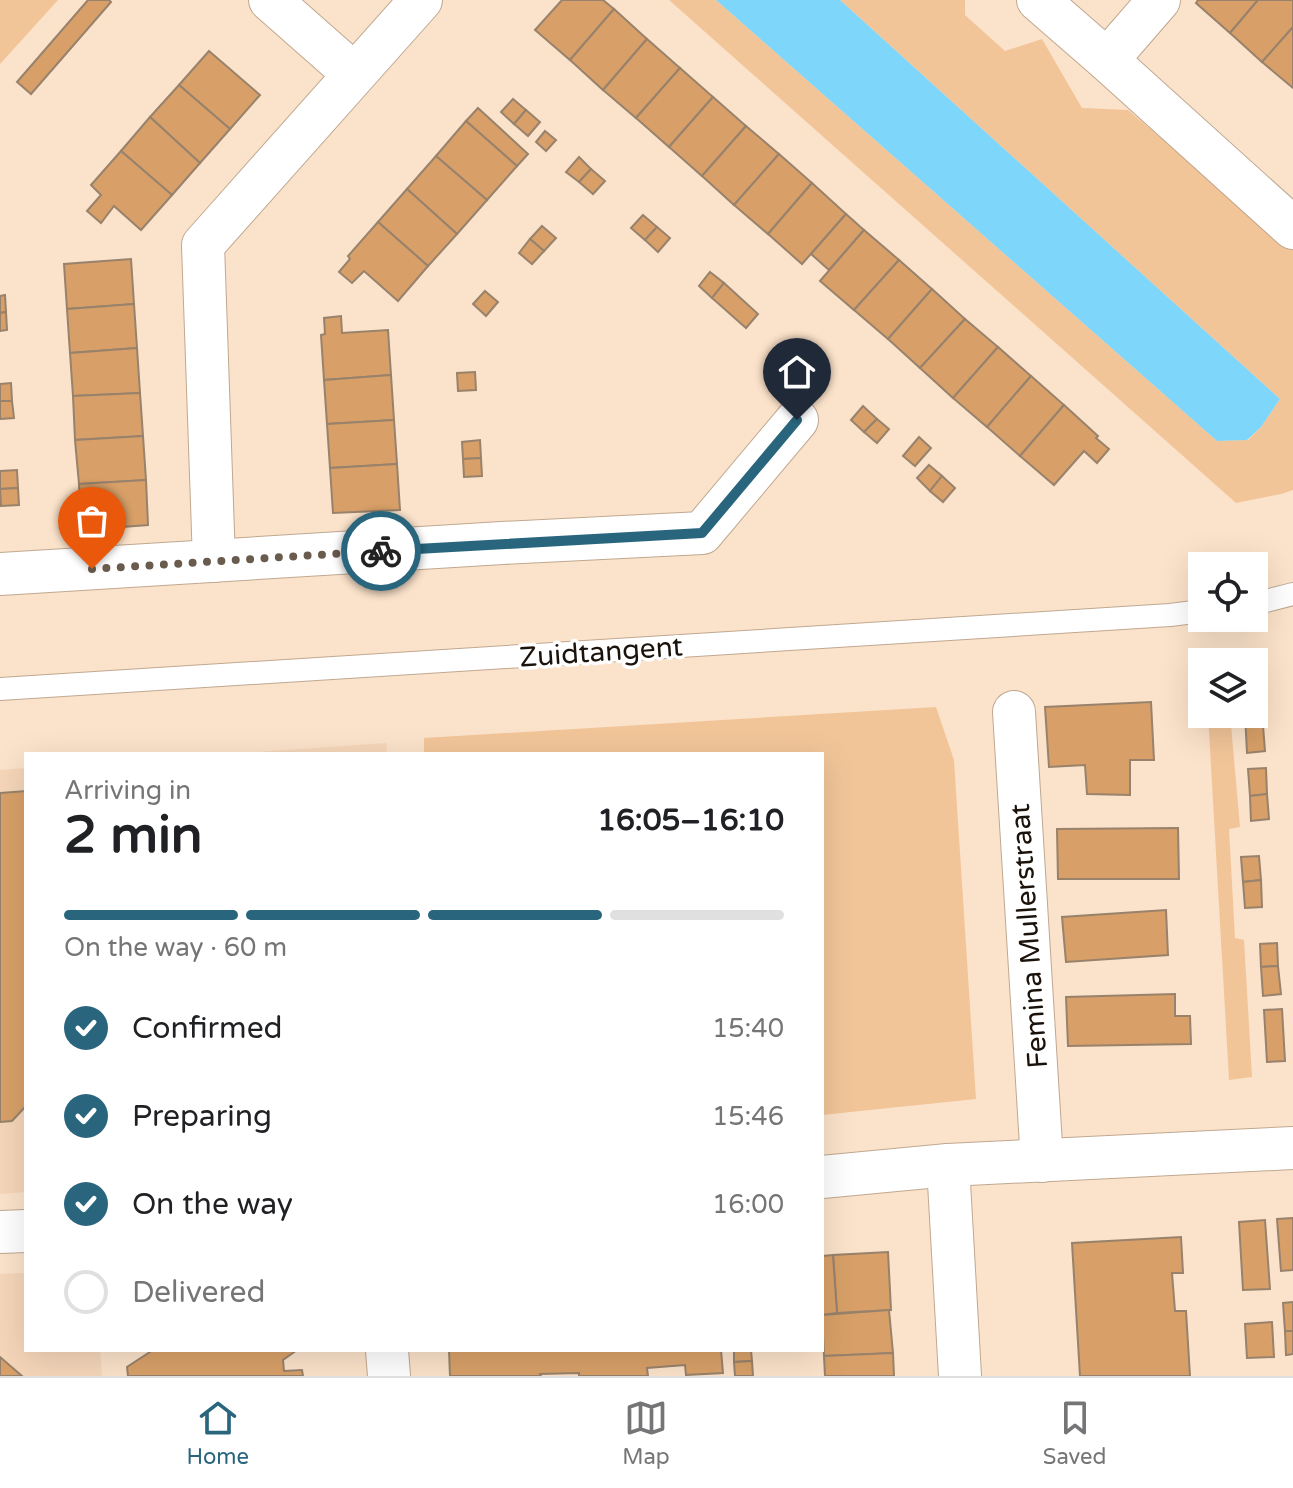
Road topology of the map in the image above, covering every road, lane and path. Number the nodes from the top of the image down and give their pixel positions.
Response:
1 (270, 0) edge
2 (421, 0) edge
3 (1038, 0) edge
4 (1159, 0) edge
5 (1107, 60) junction
6 (354, 74) junction
7 (1293, 228) edge
8 (797, 420) dead end
9 (214, 561) junction
10 (0, 574) edge
11 (1293, 594) edge
12 (1268, 600) edge
13 (1188, 613) edge
14 (0, 689) edge
15 (1014, 712) dead end
16 (1293, 1148) edge
17 (1042, 1161) junction
18 (948, 1165) junction
19 (824, 1177) edge
20 (24, 1231) edge
21 (0, 1232) edge
22 (387, 1352) edge
23 (389, 1376) edge
24 (960, 1376) edge

1 - 6 street
2 - 6 street
3 - 5 street
4 - 5 street
5 - 7 street
6 - 9 street
8 - 9 street
9 - 10 street
11 - 12 lane
13 - 14 lane, Zuidtangent
15 - 17 street, Femina Mullerstraat
16 - 17 street
17 - 18 street
18 - 19 street
18 - 24 street
20 - 21 street
22 - 23 street

